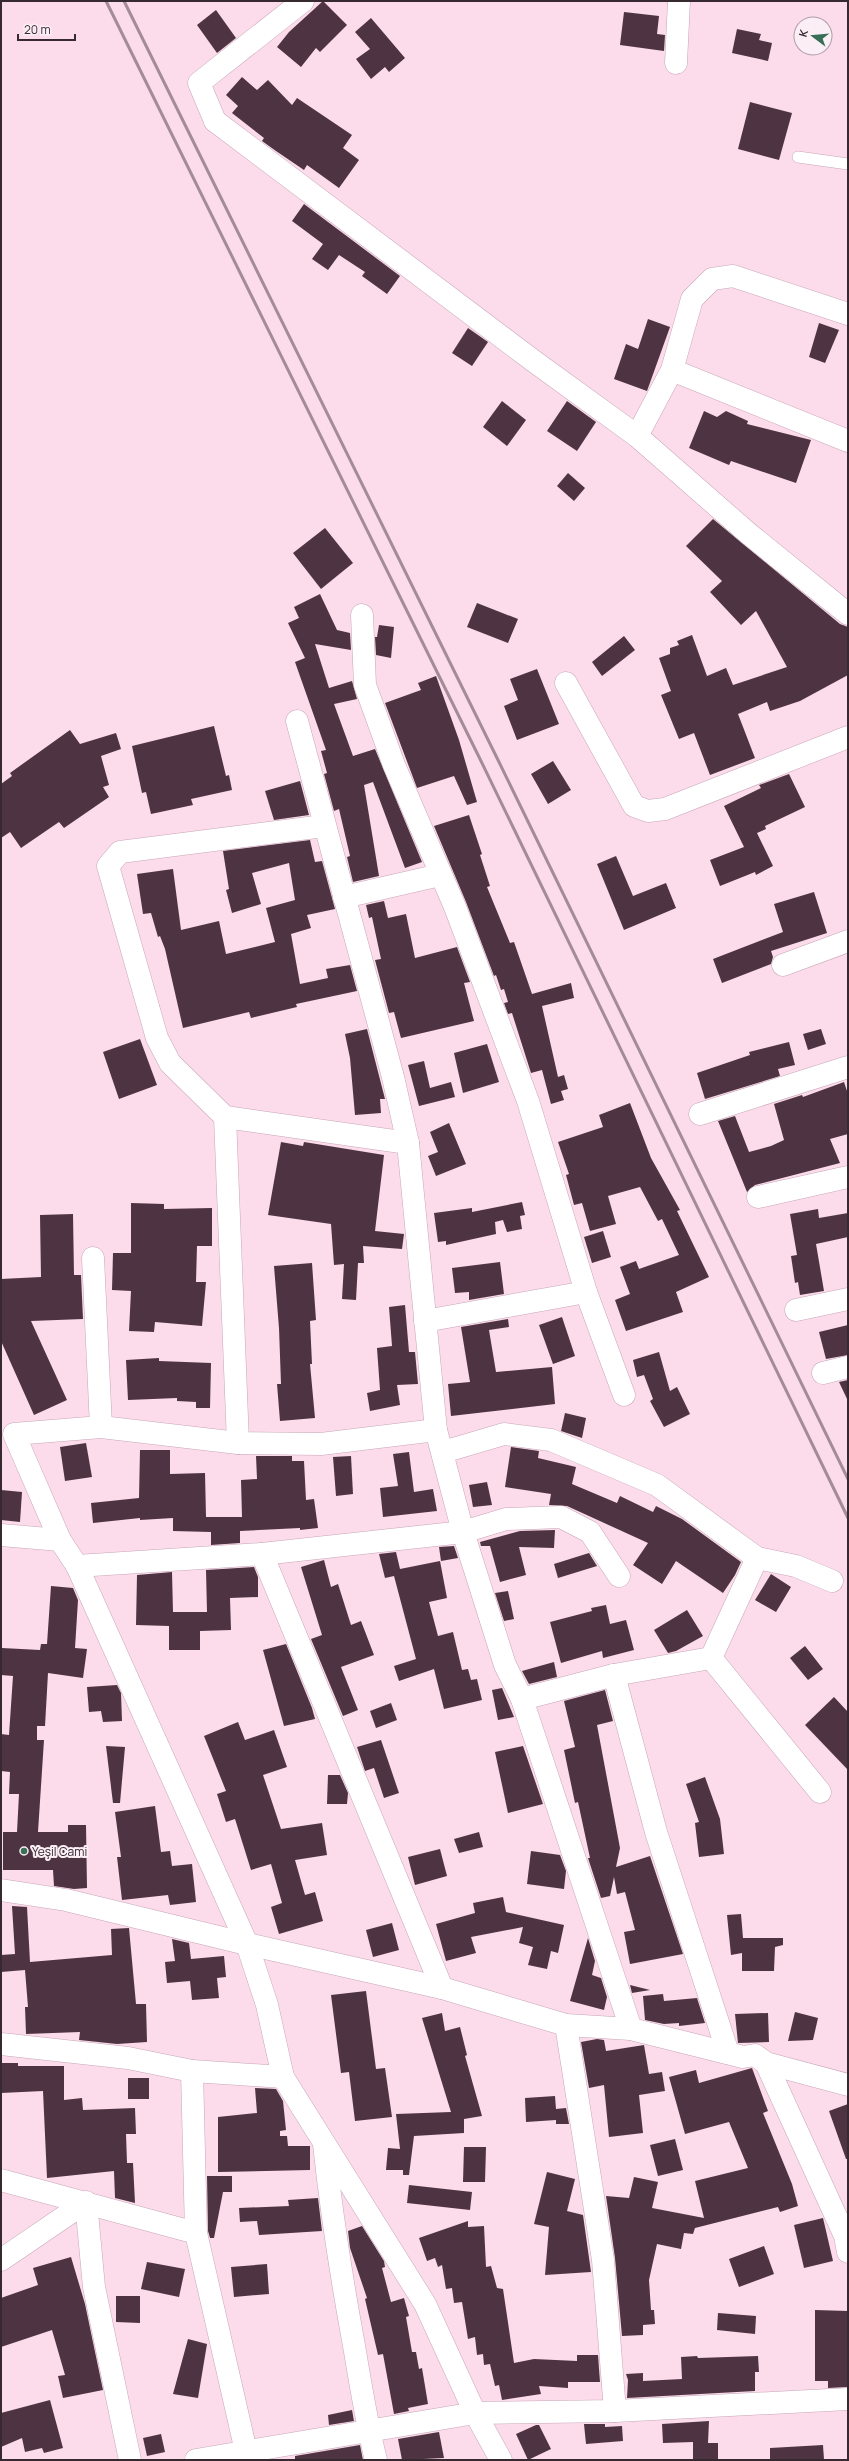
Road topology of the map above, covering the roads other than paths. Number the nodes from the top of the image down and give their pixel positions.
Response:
1 (303, 1) edge
2 (679, 1) edge
3 (676, 63) dead end
4 (798, 157) dead end
5 (848, 164) edge
6 (848, 314) edge
7 (672, 370) junction
8 (637, 436) junction
9 (848, 441) edge
10 (848, 614) edge
11 (362, 615) dead end
12 (566, 683) dead end
13 (297, 721) dead end
14 (848, 737) edge
15 (324, 826) junction
16 (440, 875) junction
17 (344, 897) junction
18 (848, 940) edge
19 (783, 965) dead end
20 (848, 1067) edge
21 (700, 1114) dead end
22 (225, 1117) junction
23 (408, 1143) junction
24 (848, 1177) edge
25 (758, 1197) dead end
26 (93, 1258) dead end
27 (586, 1292) junction
28 (848, 1299) edge
29 (796, 1310) dead end
30 (425, 1321) junction
31 (848, 1367) edge
32 (822, 1373) dead end
33 (624, 1395) dead end
34 (101, 1427) junction
35 (436, 1430) junction
36 (238, 1443) junction
37 (443, 1452) junction
38 (463, 1532) junction
39 (1, 1535) edge
40 (60, 1540) junction
41 (262, 1554) junction
42 (757, 1558) junction
43 (78, 1566) junction
44 (619, 1576) dead end
45 (832, 1581) dead end
46 (711, 1658) junction
47 (614, 1675) junction
48 (522, 1699) junction
49 (820, 1792) dead end
50 (1, 1890) edge
51 (248, 1944) junction
52 (442, 1988) junction
53 (566, 2025) junction
54 (631, 2029) junction
55 (1, 2044) edge
56 (728, 2053) junction
57 (766, 2063) junction
58 (192, 2071) junction
59 (283, 2077) junction
60 (848, 2085) edge
61 (323, 2139) junction
62 (1, 2180) edge
63 (86, 2202) junction
64 (196, 2232) junction
65 (848, 2252) edge
66 (1, 2260) edge
67 (848, 2399) edge
68 (615, 2411) junction
69 (475, 2413) junction
70 (369, 2432) junction
71 (247, 2456) edge
72 (130, 2460) edge
73 (196, 2460) edge
74 (376, 2460) edge
75 (501, 2460) edge

1 - 8 street
2 - 3 street
4 - 5 lane
6 - 7 street
7 - 8 street
7 - 9 street
8 - 10 street
11 - 16 street
12 - 14 street
13 - 15 street
15 - 17 street
15 - 22 street
16 - 17 street
16 - 27 street
17 - 23 street
18 - 19 street
20 - 21 street
22 - 23 street
22 - 36 street
23 - 30 street
24 - 25 street
26 - 34 street
27 - 30 street
27 - 33 street
28 - 29 street
30 - 35 street
31 - 32 street
34 - 36 street
34 - 40 street
35 - 36 street
35 - 37 street
37 - 38 street
37 - 42 street
38 - 41 street
38 - 44 street
38 - 48 street
39 - 40 street
40 - 43 street
41 - 43 street
41 - 52 street
42 - 45 street
42 - 46 street
43 - 51 street
46 - 47 street
46 - 49 street
47 - 48 street
47 - 56 street
48 - 54 street
50 - 51 street
51 - 52 street
51 - 59 street
52 - 53 street
53 - 54 street
53 - 68 street
54 - 56 street
55 - 58 street
56 - 57 street
57 - 60 street
57 - 65 street
58 - 59 street
58 - 64 street
59 - 61 street
61 - 69 street
61 - 70 street
62 - 63 street
63 - 64 street
63 - 66 street
63 - 72 street
64 - 71 street
67 - 68 street
68 - 69 street
69 - 70 street
69 - 75 street
70 - 71 street
70 - 74 street
71 - 73 street

